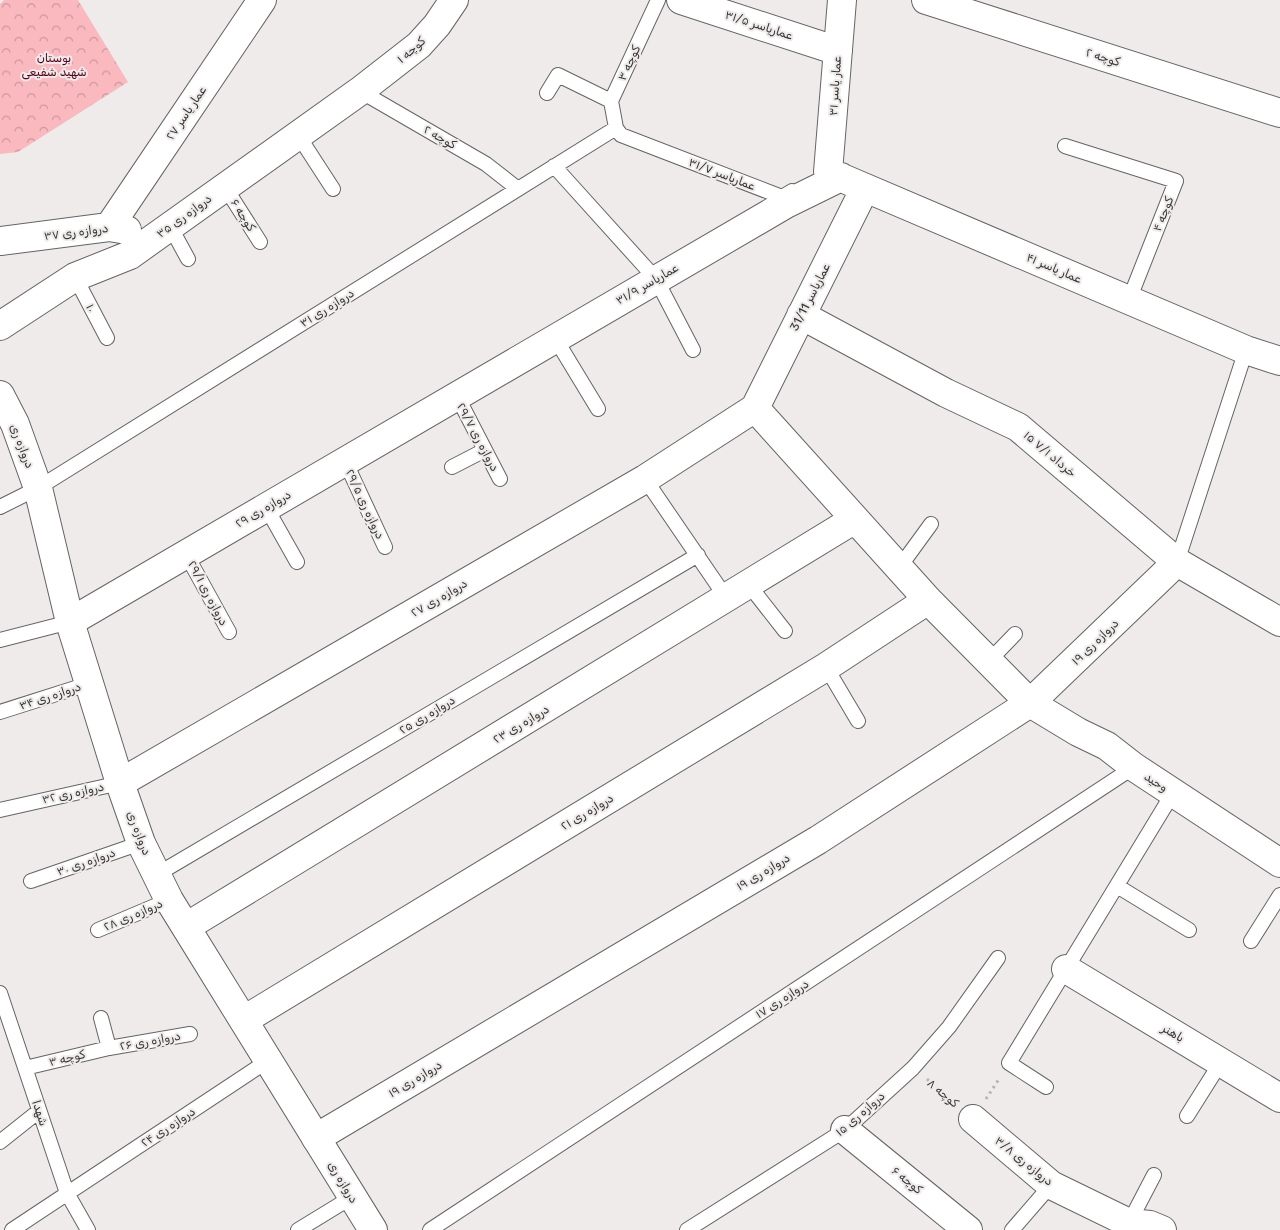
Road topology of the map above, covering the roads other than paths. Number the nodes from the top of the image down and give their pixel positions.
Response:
1 (262, 0) edge
2 (454, 0) edge
3 (658, 0) edge
4 (681, 0) edge
5 (842, 0) edge
6 (926, 0) edge
7 (838, 51) junction
8 (360, 91) junction
9 (547, 93) dead end
10 (611, 100) junction
11 (1280, 113) edge
12 (616, 128) junction
13 (298, 134) junction
14 (1064, 146) dead end
15 (554, 166) junction
16 (845, 179) junction
17 (225, 187) junction
18 (333, 189) dead end
19 (518, 189) junction
20 (170, 226) junction
21 (109, 227) junction
22 (0, 242) edge
23 (260, 242) dead end
24 (136, 250) junction
25 (188, 259) dead end
26 (75, 277) junction
27 (656, 279) junction
28 (1129, 300) junction
29 (801, 315) junction
30 (0, 326) edge
31 (106, 338) dead end
32 (555, 338) junction
33 (693, 350) dead end
34 (1246, 350) junction
35 (1280, 361) edge
36 (0, 395) edge
37 (457, 396) junction
38 (755, 408) junction
39 (598, 409) dead end
40 (485, 450) junction
41 (345, 461) junction
42 (452, 467) dead end
43 (500, 478) dead end
44 (645, 479) junction
45 (38, 488) junction
46 (0, 507) edge
47 (266, 507) junction
48 (855, 520) junction
49 (931, 524) dead end
50 (385, 546) dead end
51 (186, 554) junction
52 (698, 555) junction
53 (297, 562) dead end
54 (1177, 562) junction
55 (899, 568) junction
56 (738, 592) junction
57 (928, 600) junction
58 (70, 622) junction
59 (1280, 622) edge
60 (785, 631) dead end
61 (229, 632) dead end
62 (1015, 634) dead end
63 (0, 640) edge
64 (988, 662) junction
65 (826, 667) junction
66 (91, 683) junction
67 (1030, 703) junction
68 (5, 710) edge
69 (858, 721) dead end
70 (1134, 767) junction
71 (120, 782) junction
72 (1173, 793) junction
73 (0, 810) edge
74 (141, 843) junction
75 (1280, 863) edge
76 (156, 875) junction
77 (31, 881) dead end
78 (1117, 886) junction
79 (1280, 895) edge
80 (169, 900) junction
81 (186, 927) junction
82 (98, 930) dead end
83 (1189, 930) dead end
84 (1251, 941) dead end
85 (998, 958) dead end
86 (1066, 969) junction
87 (0, 993) edge
88 (101, 1018) dead end
89 (244, 1020) junction
90 (190, 1034) dead end
91 (109, 1048) junction
92 (269, 1060) junction
93 (1221, 1062) junction
94 (25, 1068) junction
95 (1046, 1087) dead end
96 (1280, 1098) edge
97 (39, 1111) junction
98 (1187, 1116) dead end
99 (973, 1119) road end
100 (845, 1130) junction
101 (316, 1138) junction
102 (0, 1142) edge
103 (1154, 1176) dead end
104 (1051, 1185) junction
105 (67, 1193) junction
106 (352, 1196) junction
107 (1128, 1223) junction
108 (12, 1230) edge
109 (88, 1230) edge
110 (298, 1230) edge
111 (373, 1230) edge
112 (430, 1230) edge
113 (686, 1230) edge
114 (968, 1230) edge
115 (1012, 1230) edge
116 (1162, 1230) edge

1 - 21 street, عمار یاسر ۲۷
2 - 8 street, کوچه ۱
3 - 10 lane, کوچه ۳
4 - 7 street, عماریاسر ۳۱/۵
5 - 7 street, عمار یاسر ۳۱
6 - 11 street, کوچه ۲
7 - 16 street, عمار یاسر ۳۱
8 - 13 street, دروازه ری ۳۵
8 - 19 lane, کوچه ۲
9 - 10 lane
10 - 12 lane
12 - 15 lane, دروازه ری ۳۱
12 - 16 lane, عماریاسر ۳۱/۷
13 - 17 street, دروازه ری ۳۵
13 - 18 lane
14 - 28 lane, کوچه ۴
15 - 19 lane, دروازه ری ۳۱
15 - 27 lane
16 - 27 street, عماریاسر ۳۱/۹
16 - 28 street, عمار یاسر ۴۱
16 - 29 street, عماریاسر 31/11
17 - 20 street, دروازه ری ۳۵
17 - 23 lane, کوچه ۶
19 - 45 lane, دروازه ری ۳۱
20 - 24 street, دروازه ری ۳۵
20 - 25 lane
21 - 22 street, دروازه ری ۳۷
21 - 24 street, دروازه ری ۳۷
24 - 26 street, دروازه ری ۳۵
26 - 30 street, دروازه ری ۳۵
26 - 31 lane, ۱۰
27 - 32 street, عماریاسر ۳۱/۹
27 - 33 lane
28 - 34 street, عمار یاسر ۴۱
29 - 38 street, عماریاسر 31/11
29 - 54 street, ۱۵ خرداد ۷/۱
32 - 37 street, عماریاسر ۳۱/۹
32 - 39 lane
34 - 35 street, عمار یاسر ۴۱
34 - 54 lane
36 - 45 street, دروازه ری
37 - 40 lane, دروازه ری ۲۹/۷
37 - 41 street, دروازه ری ۲۹
38 - 44 street, دروازه ری ۲۷
38 - 48 street, وحید
40 - 42 lane
40 - 43 lane, دروازه ری ۲۹/۷
41 - 47 street, دروازه ری ۲۹
41 - 50 lane, دروازه ری ۲۹/۵
44 - 52 lane
44 - 71 street, دروازه ری ۲۷
45 - 46 lane, دروازه ری ۳۱
45 - 58 street, دروازه ری
47 - 51 street, دروازه ری ۲۹
47 - 53 lane
48 - 55 street, وحید
48 - 56 street, دروازه ری ۲۳
49 - 55 lane
51 - 58 street, دروازه ری ۲۹
51 - 61 lane, دروازه ری ۲۹/۱
52 - 56 lane
52 - 76 lane, دروازه ری ۲۵
54 - 59 street, ۱۵ خرداد ۷/۱
54 - 67 street, دروازه ری ۱۹
55 - 57 street, وحید
56 - 60 lane
56 - 81 street, دروازه ری ۲۳
57 - 64 street, وحید
57 - 65 street, دروازه ری ۲۱
58 - 63 lane
58 - 66 street, دروازه ری
62 - 64 lane
64 - 67 street, وحید
65 - 69 lane
65 - 89 street, دروازه ری ۲۱
66 - 68 lane, دروازه ری ۳۴
66 - 71 street, دروازه ری
67 - 70 street, وحید
67 - 101 street, دروازه ری ۱۹
70 - 72 street, وحید
70 - 112 lane, دروازه ری ۱۷
71 - 73 lane, دروازه ری ۳۲
71 - 74 street, دروازه ری
72 - 75 street, وحید
72 - 78 lane
74 - 76 street, دروازه ری
74 - 77 lane, دروازه ری ۳۰
76 - 80 street, دروازه ری
78 - 83 lane
78 - 86 lane
79 - 84 lane
80 - 81 street, دروازه ری
80 - 82 lane, دروازه ری ۲۸
81 - 89 street, دروازه ری
85 - 100 lane, دروازه ری ۱۵
86 - 93 street, باهنر
86 - 95 lane
87 - 94 lane, شهدا
88 - 91 lane
89 - 92 street, دروازه ری
90 - 91 lane, دروازه ری ۲۶
91 - 94 lane, کوچه ۳
92 - 101 street, دروازه ری
92 - 105 lane, دروازه ری ۲۴
93 - 96 street, باهنر
93 - 98 lane
94 - 97 lane, شهدا
97 - 102 lane
97 - 105 lane, شهدا
99 - 104 street, دروازه ری ۳/۸
100 - 113 lane, دروازه ری ۱۵
100 - 114 street, کوچه ۶
101 - 106 street, دروازه ری
103 - 107 lane
104 - 107 street, دروازه ری ۳/۸
104 - 115 lane
105 - 108 lane
105 - 109 lane, شهدا
106 - 110 lane
106 - 111 street, دروازه ری
107 - 116 street, دروازه ری ۳/۸

